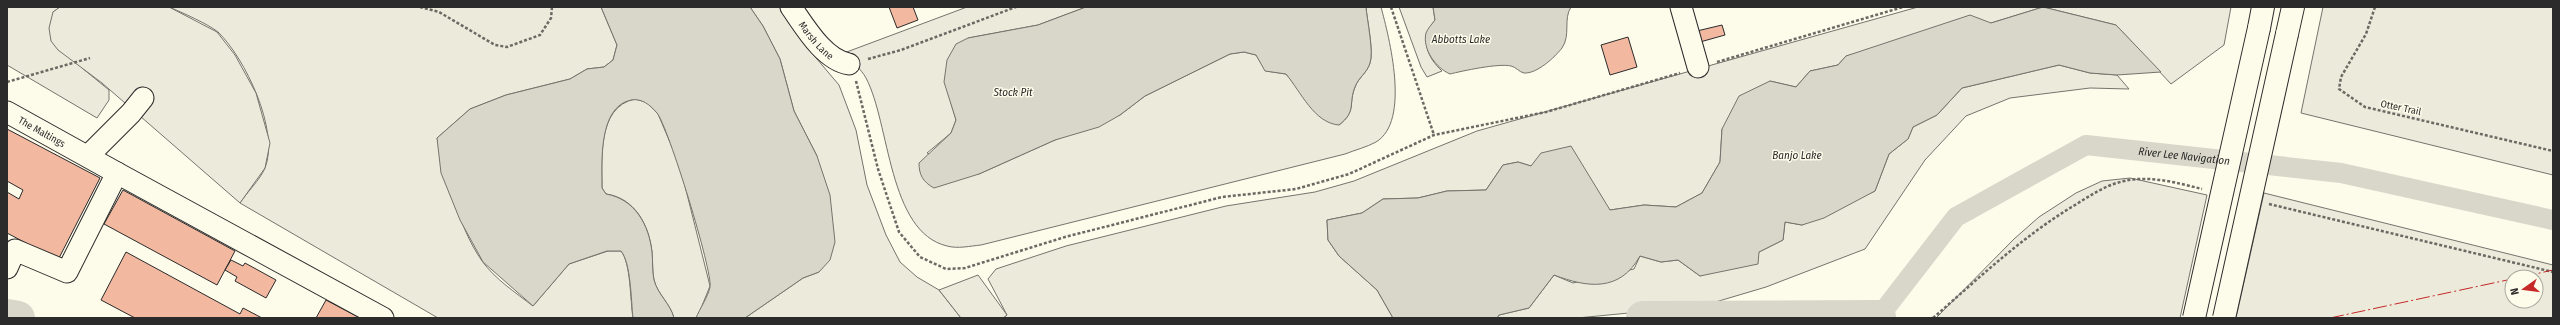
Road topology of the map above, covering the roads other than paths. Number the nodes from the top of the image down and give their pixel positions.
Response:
1 (791, 7) edge
2 (1681, 7) edge
3 (2293, 7) edge
4 (2261, 17) edge
5 (850, 64) road end
6 (1698, 67) road end
7 (143, 98) dead end
8 (7, 112) edge
9 (82, 153) junction
10 (117, 173) junction
11 (10, 254) edge
12 (383, 318) edge
13 (2194, 318) edge
14 (2224, 318) edge

1 - 5 street, Marsh Lane
2 - 6 street
3 - 14 highway, bridge
4 - 13 highway, bridge
7 - 9 street
8 - 9 street, The Maltings
9 - 10 street, The Maltings
10 - 11 street
10 - 12 street, The Maltings

